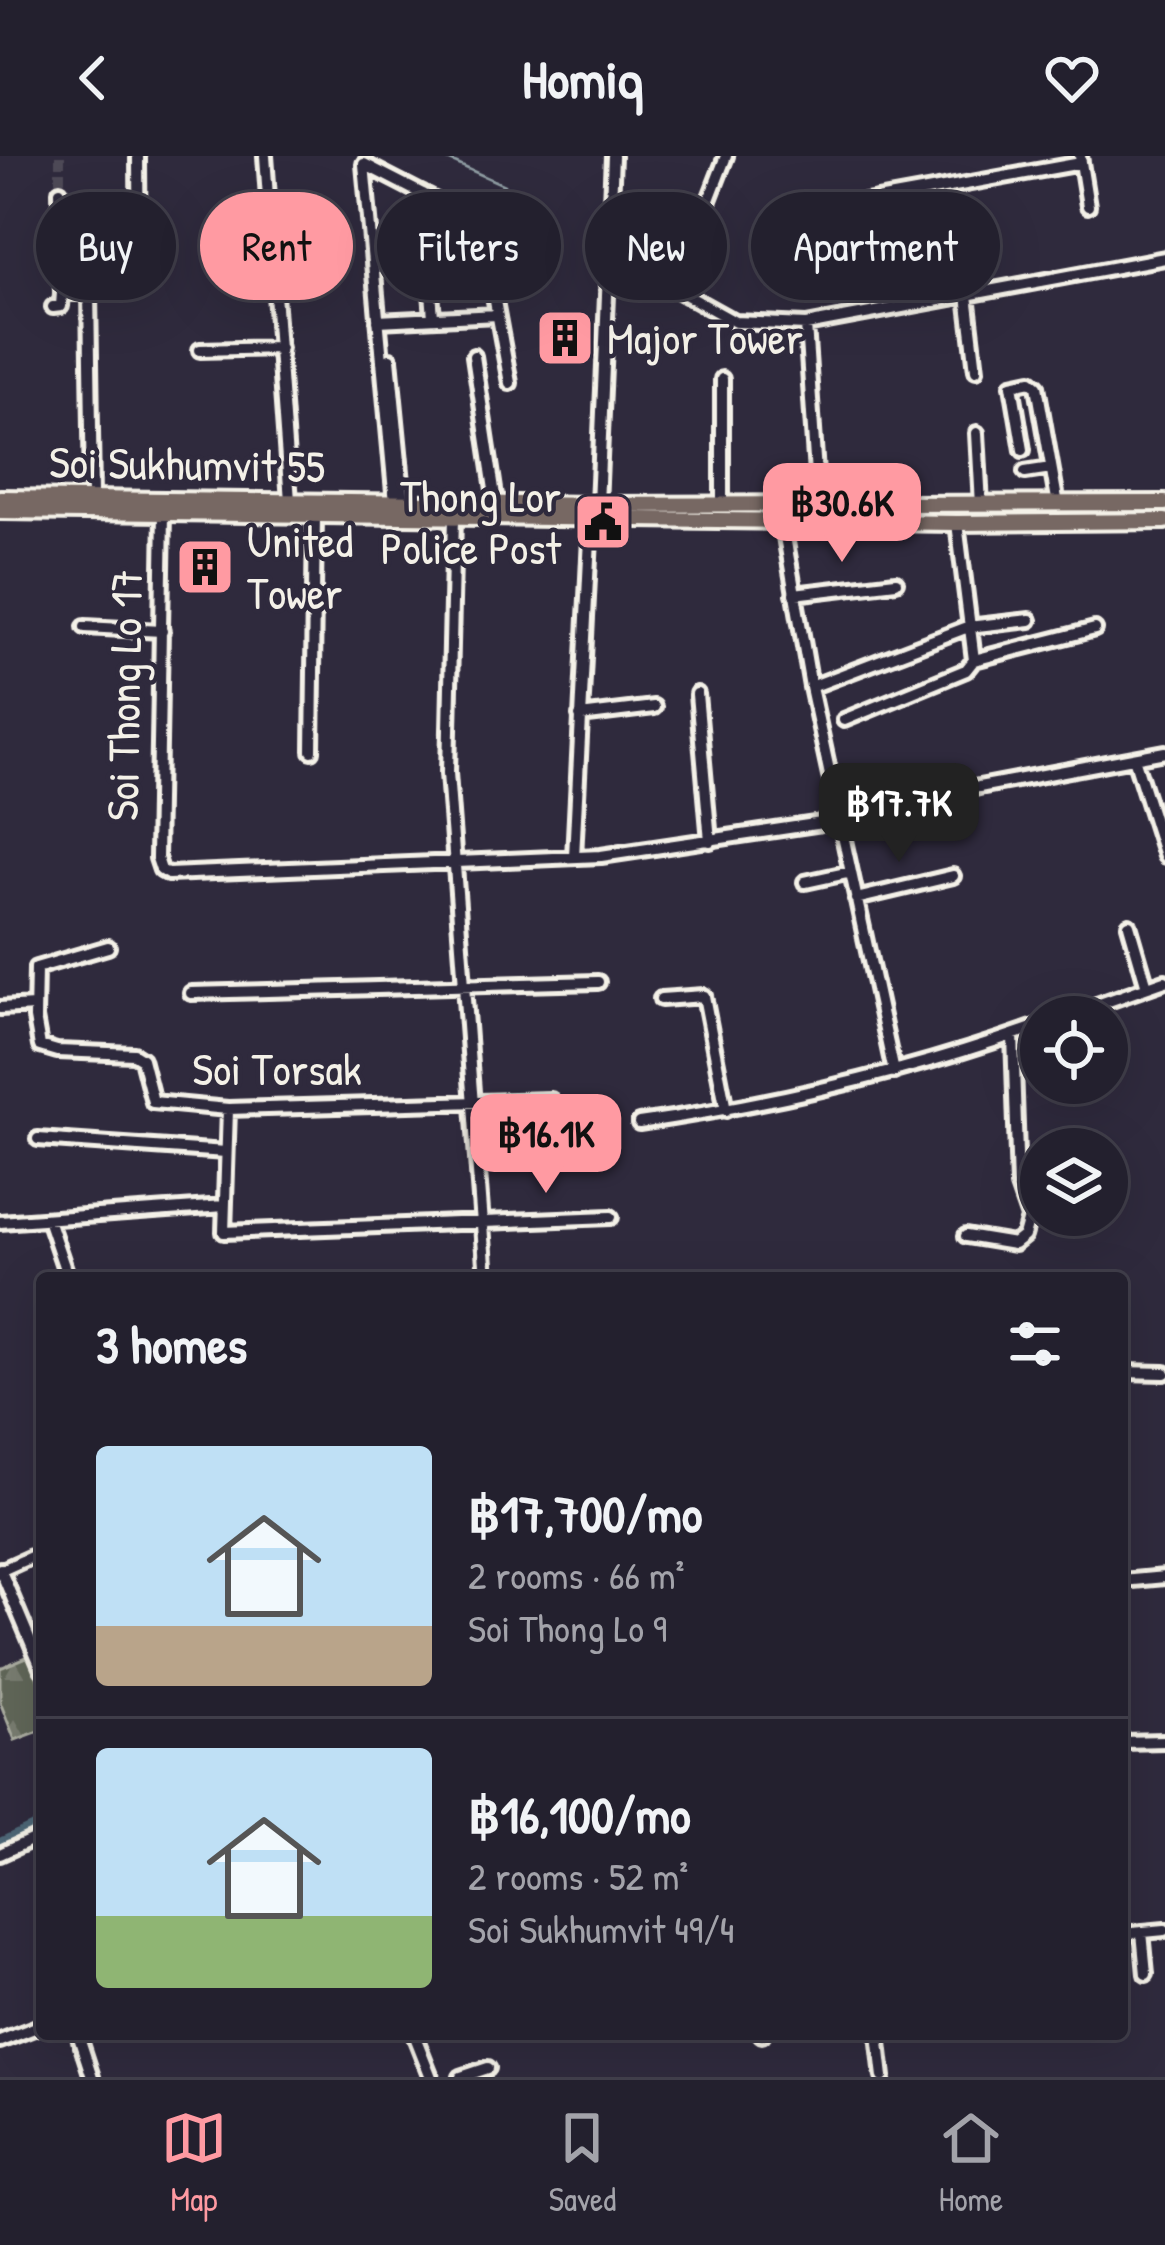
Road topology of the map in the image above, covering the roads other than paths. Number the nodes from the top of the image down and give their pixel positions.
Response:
1 (137, 156) edge
2 (265, 156) edge
3 (613, 156) edge
4 (726, 156) edge
5 (1081, 160) edge
6 (138, 192) edge
7 (419, 192) edge
8 (914, 192) edge
9 (1088, 206) dead end
10 (1165, 258) edge
11 (1000, 289) edge
12 (61, 300) edge
13 (89, 300) edge
14 (432, 300) edge
15 (494, 300) edge
16 (941, 300) edge
17 (969, 300) edge
18 (53, 307) dead end
19 (496, 315) junction
20 (433, 317) junction
21 (377, 321) junction
22 (806, 325) junction
23 (280, 348) junction
24 (200, 350) dead end
25 (474, 356) dead end
26 (390, 359) dead end
27 (976, 370) dead end
28 (722, 379) dead end
29 (510, 383) dead end
30 (977, 433) dead end
31 (1023, 450) dead end
32 (1051, 468) junction
33 (1025, 472) dead end
34 (0, 498) edge
35 (399, 503) junction
36 (496, 503) junction
37 (722, 503) junction
38 (1165, 503) edge
39 (92, 505) junction
40 (162, 505) junction
41 (956, 505) junction
42 (981, 505) junction
43 (1058, 506) junction
44 (290, 508) junction
45 (315, 508) junction
46 (453, 510) junction
47 (0, 511) edge
48 (783, 511) junction
49 (595, 512) junction
50 (818, 512) junction
51 (1165, 520) edge
52 (957, 523) junction
53 (982, 523) junction
54 (896, 582) dead end
55 (794, 594) junction
56 (1030, 620) dead end
57 (85, 627) dead end
58 (968, 627) junction
59 (1095, 629) dead end
60 (162, 631) junction
61 (974, 661) junction
62 (811, 687) junction
63 (697, 694) dead end
64 (654, 707) dead end
65 (580, 716) junction
66 (844, 720) dead end
67 (312, 751) dead end
68 (1165, 752) edge
69 (1134, 758) junction
70 (842, 820) junction
71 (710, 841) junction
72 (1165, 856) edge
73 (574, 857) junction
74 (455, 862) junction
75 (851, 872) junction
76 (953, 876) dead end
77 (805, 882) dead end
78 (856, 899) junction
79 (1129, 926) dead end
80 (108, 947) dead end
81 (1165, 981) edge
82 (598, 982) dead end
83 (464, 984) junction
84 (1147, 987) junction
85 (190, 994) dead end
86 (1122, 996) edge
87 (661, 999) dead end
88 (34, 1006) junction
89 (0, 1008) edge
90 (1020, 1032) edge
91 (1013, 1035) junction
92 (894, 1072) junction
93 (550, 1100) dead end
94 (473, 1102) junction
95 (228, 1109) junction
96 (726, 1110) junction
97 (639, 1123) dead end
98 (38, 1139) dead end
99 (226, 1152) junction
100 (1020, 1192) edge
101 (224, 1206) junction
102 (611, 1217) dead end
103 (48, 1219) junction
104 (0, 1222) edge
105 (482, 1222) junction
106 (966, 1236) dead end
107 (1024, 1236) edge
108 (66, 1272) edge
109 (486, 1272) edge
110 (1128, 1372) edge
111 (1165, 1373) edge
112 (36, 1555) edge
113 (0, 1570) edge
114 (1165, 1577) edge
115 (1128, 1580) edge
116 (36, 1655) edge
117 (1165, 1741) edge
118 (1128, 1742) edge
119 (36, 1837) edge
120 (0, 1854) edge
121 (1165, 1930) edge
122 (1142, 1932) junction
123 (1128, 1933) edge
124 (1146, 1974) dead end
125 (36, 2027) edge
126 (80, 2040) edge
127 (416, 2040) edge
128 (879, 2040) edge
129 (0, 2042) edge
130 (488, 2068) dead end
131 (92, 2077) edge
132 (431, 2077) edge
133 (461, 2077) edge
134 (883, 2077) edge

1 - 6 street
2 - 23 street
3 - 49 street
4 - 22 street
5 - 8 street
5 - 9 street
7 - 21 street
10 - 11 street
12 - 18 street
13 - 39 street
14 - 20 street
15 - 19 street
16 - 22 street
17 - 27 street
19 - 20 street
19 - 29 street
20 - 21 street
21 - 35 street
22 - 50 street
23 - 24 street
23 - 44 street
25 - 36 street
26 - 35 street
28 - 37 street
30 - 42 street
31 - 32 street
32 - 33 street
32 - 43 street
34 - 39 main road, Soi Sukhumvit 55
35 - 45 main road, Soi Sukhumvit 55
35 - 46 main road, Soi Sukhumvit 55
36 - 46 main road, Soi Sukhumvit 55
36 - 49 main road, Soi Sukhumvit 55
37 - 48 main road, Soi Sukhumvit 55
37 - 49 main road, Soi Sukhumvit 55
38 - 43 main road, Soi Sukhumvit 55
39 - 40 main road, Soi Sukhumvit 55
39 - 47 main road, Soi Sukhumvit 55
40 - 44 main road, Soi Sukhumvit 55
40 - 60 street, Soi Thong Lo 17
41 - 42 main road, Soi Sukhumvit 55
41 - 50 main road, Soi Sukhumvit 55
41 - 52 main road
42 - 43 main road, Soi Sukhumvit 55
42 - 53 main road
44 - 45 main road, Soi Sukhumvit 55
45 - 46 main road, Soi Sukhumvit 55
45 - 67 street
46 - 49 main road, Soi Sukhumvit 55
46 - 74 street
48 - 49 main road, Soi Sukhumvit 55
48 - 50 main road, Soi Sukhumvit 55
48 - 55 street
49 - 65 street
50 - 52 main road, Soi Sukhumvit 55
51 - 53 main road, Soi Sukhumvit 55
52 - 53 main road, Soi Sukhumvit 55
52 - 58 street
54 - 55 street
55 - 62 street
56 - 58 street
57 - 60 street
58 - 61 street
58 - 62 street
59 - 61 street
60 - 74 street, Soi Thong Lo 17
61 - 66 street
62 - 70 street
63 - 71 street
64 - 65 street
65 - 73 street
68 - 69 street
69 - 70 street
69 - 72 street
70 - 71 street
70 - 75 street
71 - 73 street
73 - 74 street
74 - 83 street
75 - 77 street
75 - 78 street
76 - 78 street
78 - 92 street
79 - 84 street
80 - 88 street
81 - 84 street
82 - 83 street
83 - 85 street
83 - 94 street
84 - 86 street
87 - 96 street
88 - 89 street
88 - 95 street, Soi Torsak
90 - 91 street
91 - 92 street
91 - 100 street
92 - 96 street
93 - 94 street, Soi Torsak
94 - 95 street, Soi Torsak
94 - 105 street
95 - 99 street
96 - 97 street
98 - 99 street
99 - 101 street
101 - 103 street
101 - 105 street
102 - 105 street
103 - 104 street
103 - 108 street
105 - 109 street
106 - 107 street
110 - 111 street
112 - 113 street
113 - 116 street
114 - 115 street
117 - 118 street
119 - 120 street
121 - 122 street
122 - 123 street
122 - 124 street
125 - 129 street
126 - 131 street
127 - 132 street
128 - 134 street
130 - 133 street

